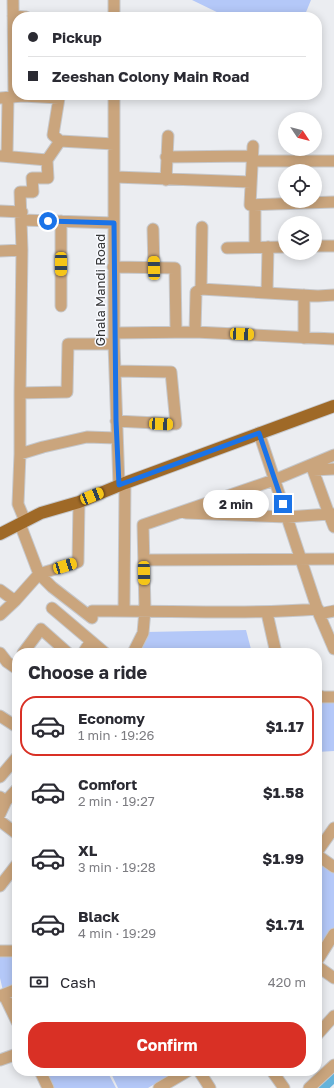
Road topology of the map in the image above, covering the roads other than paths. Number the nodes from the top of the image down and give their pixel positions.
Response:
1 (13, 0) edge
2 (114, 0) edge
3 (13, 12) edge
4 (114, 12) edge
5 (12, 77) edge
6 (7, 98) edge
7 (59, 100) edge
8 (114, 100) edge
9 (168, 136) dead end
10 (60, 140) junction
11 (114, 144) junction
12 (252, 154) junction
13 (4, 156) edge
14 (166, 157) junction
15 (47, 160) junction
16 (334, 161) edge
17 (114, 177) junction
18 (166, 180) junction
19 (251, 182) junction
20 (334, 202) edge
21 (255, 205) junction
22 (0, 211) edge
23 (22, 216) junction
24 (61, 221) junction
25 (114, 223) junction
26 (202, 227) dead end
27 (153, 229) dead end
28 (322, 246) edge
29 (334, 246) edge
30 (268, 247) junction
31 (278, 247) edge
32 (227, 248) dead end
33 (255, 248) junction
34 (22, 250) junction
35 (0, 251) edge
36 (114, 268) junction
37 (154, 268) junction
38 (201, 289) junction
39 (267, 293) junction
40 (304, 295) junction
41 (333, 298) edge
42 (61, 306) dead end
43 (176, 332) junction
44 (195, 332) junction
45 (114, 338) junction
46 (304, 338) junction
47 (334, 339) edge
48 (115, 371) junction
49 (20, 393) junction
50 (334, 406) edge
51 (116, 421) junction
52 (259, 433) junction
53 (116, 438) junction
54 (20, 454) junction
55 (334, 455) edge
56 (312, 467) junction
57 (334, 469) edge
58 (274, 480) junction
59 (122, 484) junction
60 (79, 502) junction
61 (180, 513) junction
62 (331, 514) edge
63 (287, 516) junction
64 (22, 522) junction
65 (334, 526) edge
66 (0, 534) edge
67 (301, 558) junction
68 (334, 559) edge
69 (144, 560) junction
70 (39, 574) junction
71 (0, 590) edge
72 (15, 601) junction
73 (52, 608) dead end
74 (145, 610) junction
75 (124, 611) junction
76 (318, 611) junction
77 (334, 611) edge
78 (267, 613) junction
79 (0, 615) edge
80 (91, 641) junction
81 (27, 648) edge
82 (62, 648) edge
83 (86, 648) edge
84 (99, 648) edge
85 (136, 648) edge
86 (275, 648) edge
87 (334, 649) edge
88 (0, 653) edge
89 (12, 665) edge
90 (322, 696) edge
91 (334, 698) edge
92 (2, 721) edge
93 (12, 725) edge
94 (12, 763) edge
95 (0, 777) edge
96 (12, 793) edge
97 (3, 799) edge
98 (0, 814) edge
99 (0, 821) edge
100 (334, 828) edge
101 (12, 830) edge
102 (322, 845) edge
103 (322, 859) edge
104 (334, 867) edge
105 (12, 870) edge
106 (0, 886) edge
107 (334, 934) edge
108 (0, 951) edge
109 (12, 951) edge
110 (322, 953) edge
111 (322, 970) edge
112 (334, 978) edge
113 (12, 991) edge
114 (2, 995) edge
115 (12, 1013) edge
116 (334, 1016) edge
117 (322, 1029) edge
118 (12, 1056) edge
119 (0, 1060) edge
120 (334, 1064) edge
121 (42, 1076) edge
122 (179, 1076) edge
123 (202, 1076) edge
124 (278, 1076) edge
125 (322, 1076) edge
126 (322, 1076) edge
127 (48, 1088) edge
128 (159, 1088) edge
129 (210, 1088) edge
130 (284, 1088) edge
131 (309, 1088) edge

1 - 3 street
2 - 4 street
5 - 6 street
6 - 13 street
7 - 10 street
8 - 11 street, Ghala Mandi Road
9 - 14 street
10 - 11 street
10 - 15 street
11 - 17 street, Ghala Mandi Road
12 - 14 street
12 - 16 street
12 - 19 street
13 - 15 street
14 - 18 street
15 - 23 street
17 - 18 street
17 - 25 street, Ghala Mandi Road
18 - 19 street
19 - 21 street
20 - 21 street
21 - 33 street
22 - 23 street
23 - 24 street
23 - 34 street
24 - 25 street
24 - 42 street
25 - 36 street, Ghala Mandi Road
26 - 38 street
27 - 37 street
28 - 29 street
30 - 31 street
30 - 33 street
30 - 39 street
32 - 33 street
34 - 35 street
34 - 49 street
36 - 37 street
36 - 45 street, Ghala Mandi Road
37 - 43 street
38 - 39 street
38 - 44 street
39 - 40 street
40 - 41 street
40 - 46 street
43 - 44 street
43 - 45 street
44 - 46 street
45 - 48 street, Ghala Mandi Road
45 - 49 street
46 - 47 street
48 - 51 street, Ghala Mandi Road
48 - 51 street
49 - 54 street
50 - 52 main road
51 - 53 street, Ghala Mandi Road
52 - 58 street
52 - 59 main road
53 - 54 street
53 - 59 street, Ghala Mandi Road
54 - 64 street
55 - 56 street
56 - 57 street
56 - 58 street
56 - 62 street
58 - 61 street
58 - 63 street
59 - 60 main road
59 - 75 street, Ghala Mandi Road
60 - 64 main road
60 - 70 street
61 - 63 street
61 - 69 street
62 - 63 street
62 - 65 street
63 - 67 street
64 - 66 main road
64 - 70 street
67 - 68 street
67 - 69 street
67 - 76 street
69 - 74 street
70 - 72 street
70 - 75 street
71 - 72 street
72 - 79 street
73 - 80 street
74 - 75 street
74 - 78 street
74 - 85 street
76 - 77 street
76 - 78 street
76 - 87 street
78 - 86 street
80 - 83 street
80 - 84 street
81 - 82 street
88 - 89 street
90 - 91 street
92 - 93 street
94 - 95 street
96 - 97 street
97 - 98 street
99 - 101 street
100 - 102 street
103 - 104 street
105 - 106 street
107 - 110 street
108 - 109 street
111 - 112 street
113 - 114 street
114 - 115 street
116 - 117 street
118 - 119 street
120 - 125 street
121 - 127 street
122 - 128 street
123 - 129 street
124 - 130 street
126 - 131 street

